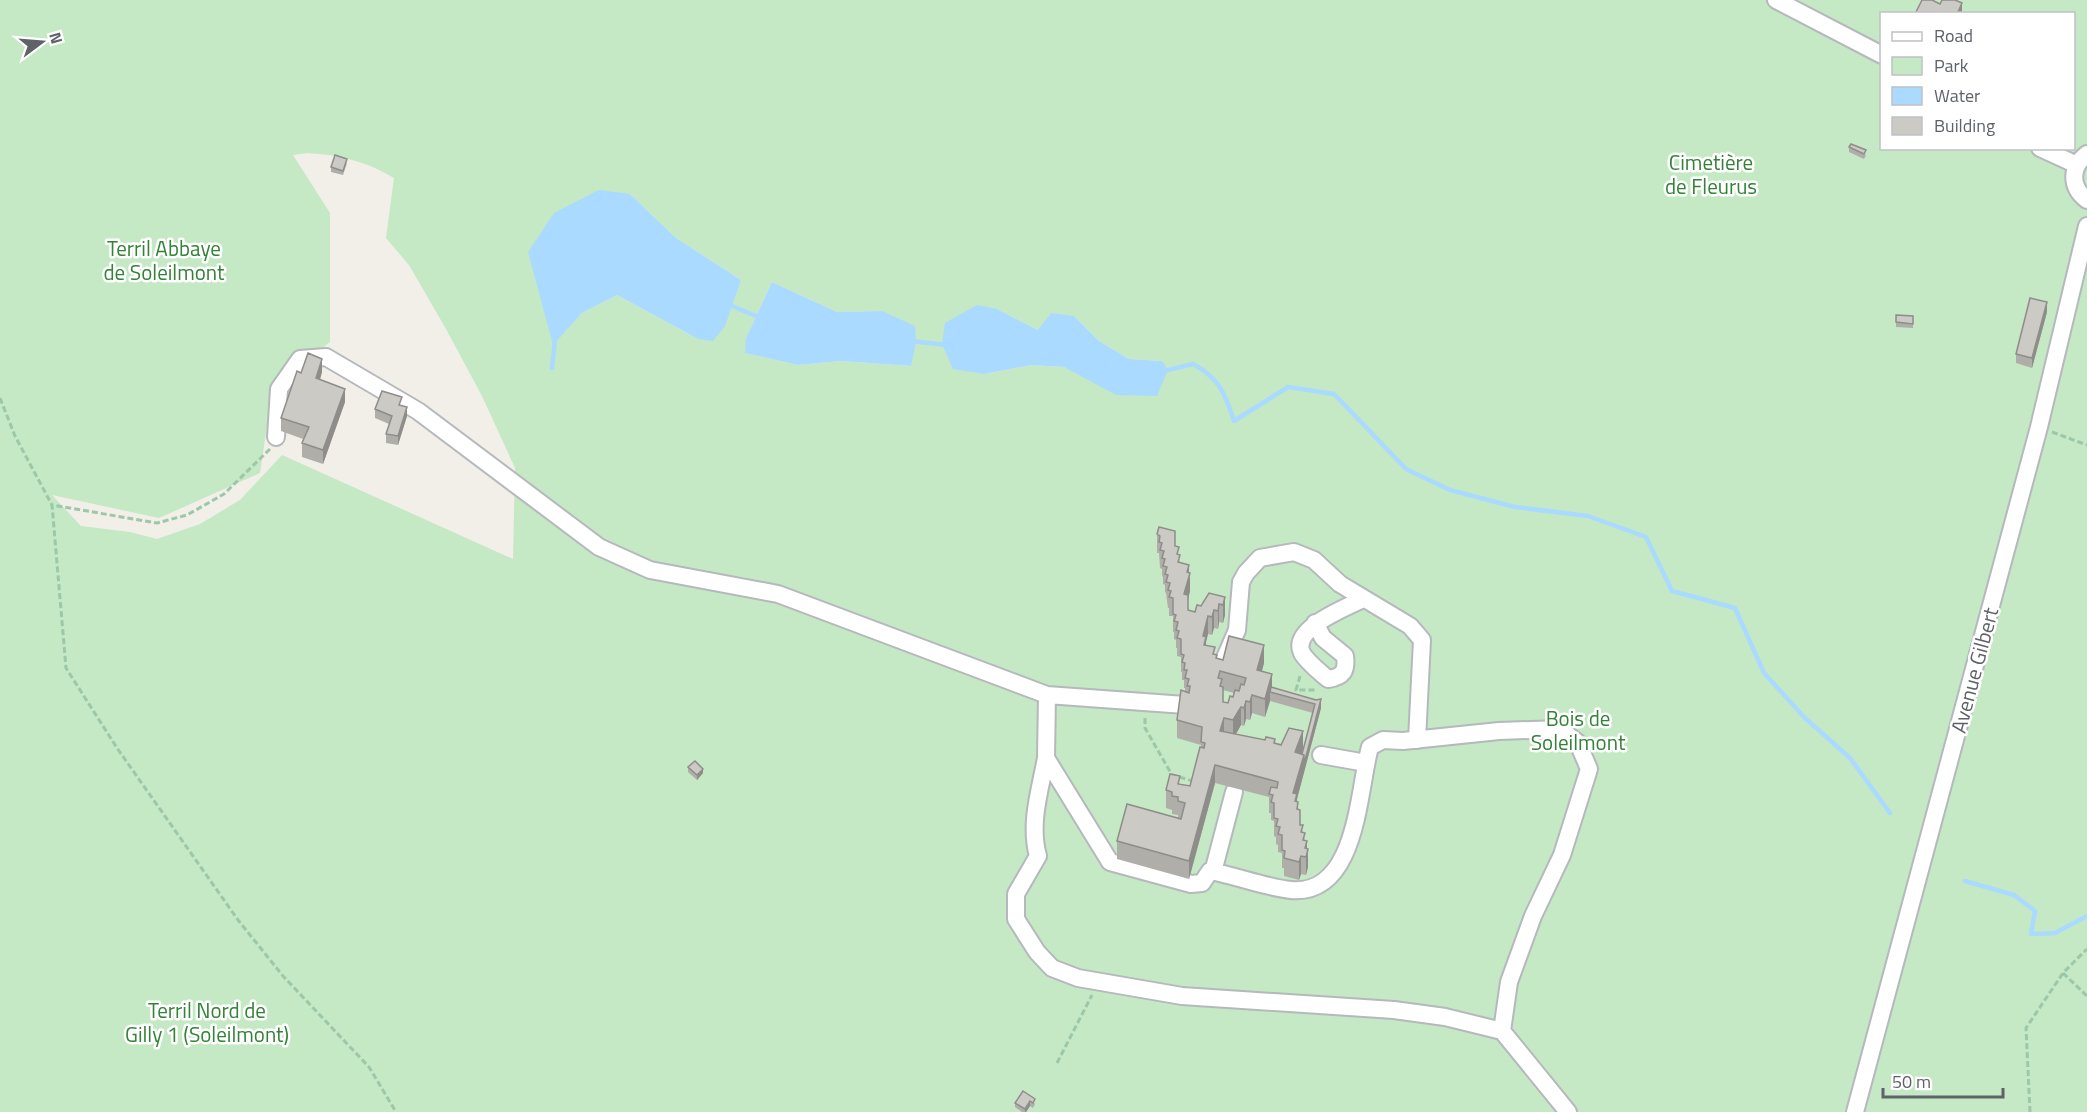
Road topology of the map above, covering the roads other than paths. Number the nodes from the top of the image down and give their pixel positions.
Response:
1 (1776, 0) edge
2 (1880, 54) edge
3 (2048, 150) edge
4 (2082, 159) edge
5 (2087, 200) edge
6 (2087, 226) edge
7 (276, 437) road end
8 (1364, 599) junction
9 (1315, 623) dead end
10 (1222, 669) edge
11 (1047, 694) junction
12 (1185, 705) edge
13 (1417, 740) junction
14 (1321, 755) dead end
15 (1046, 758) junction
16 (1366, 763) junction
17 (1234, 792) dead end
18 (1213, 872) junction
19 (1502, 1031) junction
20 (1568, 1112) edge
21 (1855, 1112) edge

1 - 2 street
3 - 4 street
4 - 5 street
6 - 21 street, Avenue Gilbert
7 - 11 street
8 - 9 street
8 - 10 street
8 - 13 street
11 - 12 street
11 - 15 street
13 - 16 street
13 - 19 street
14 - 16 street
15 - 18 street
15 - 19 street
16 - 18 street
17 - 18 street
19 - 20 street

